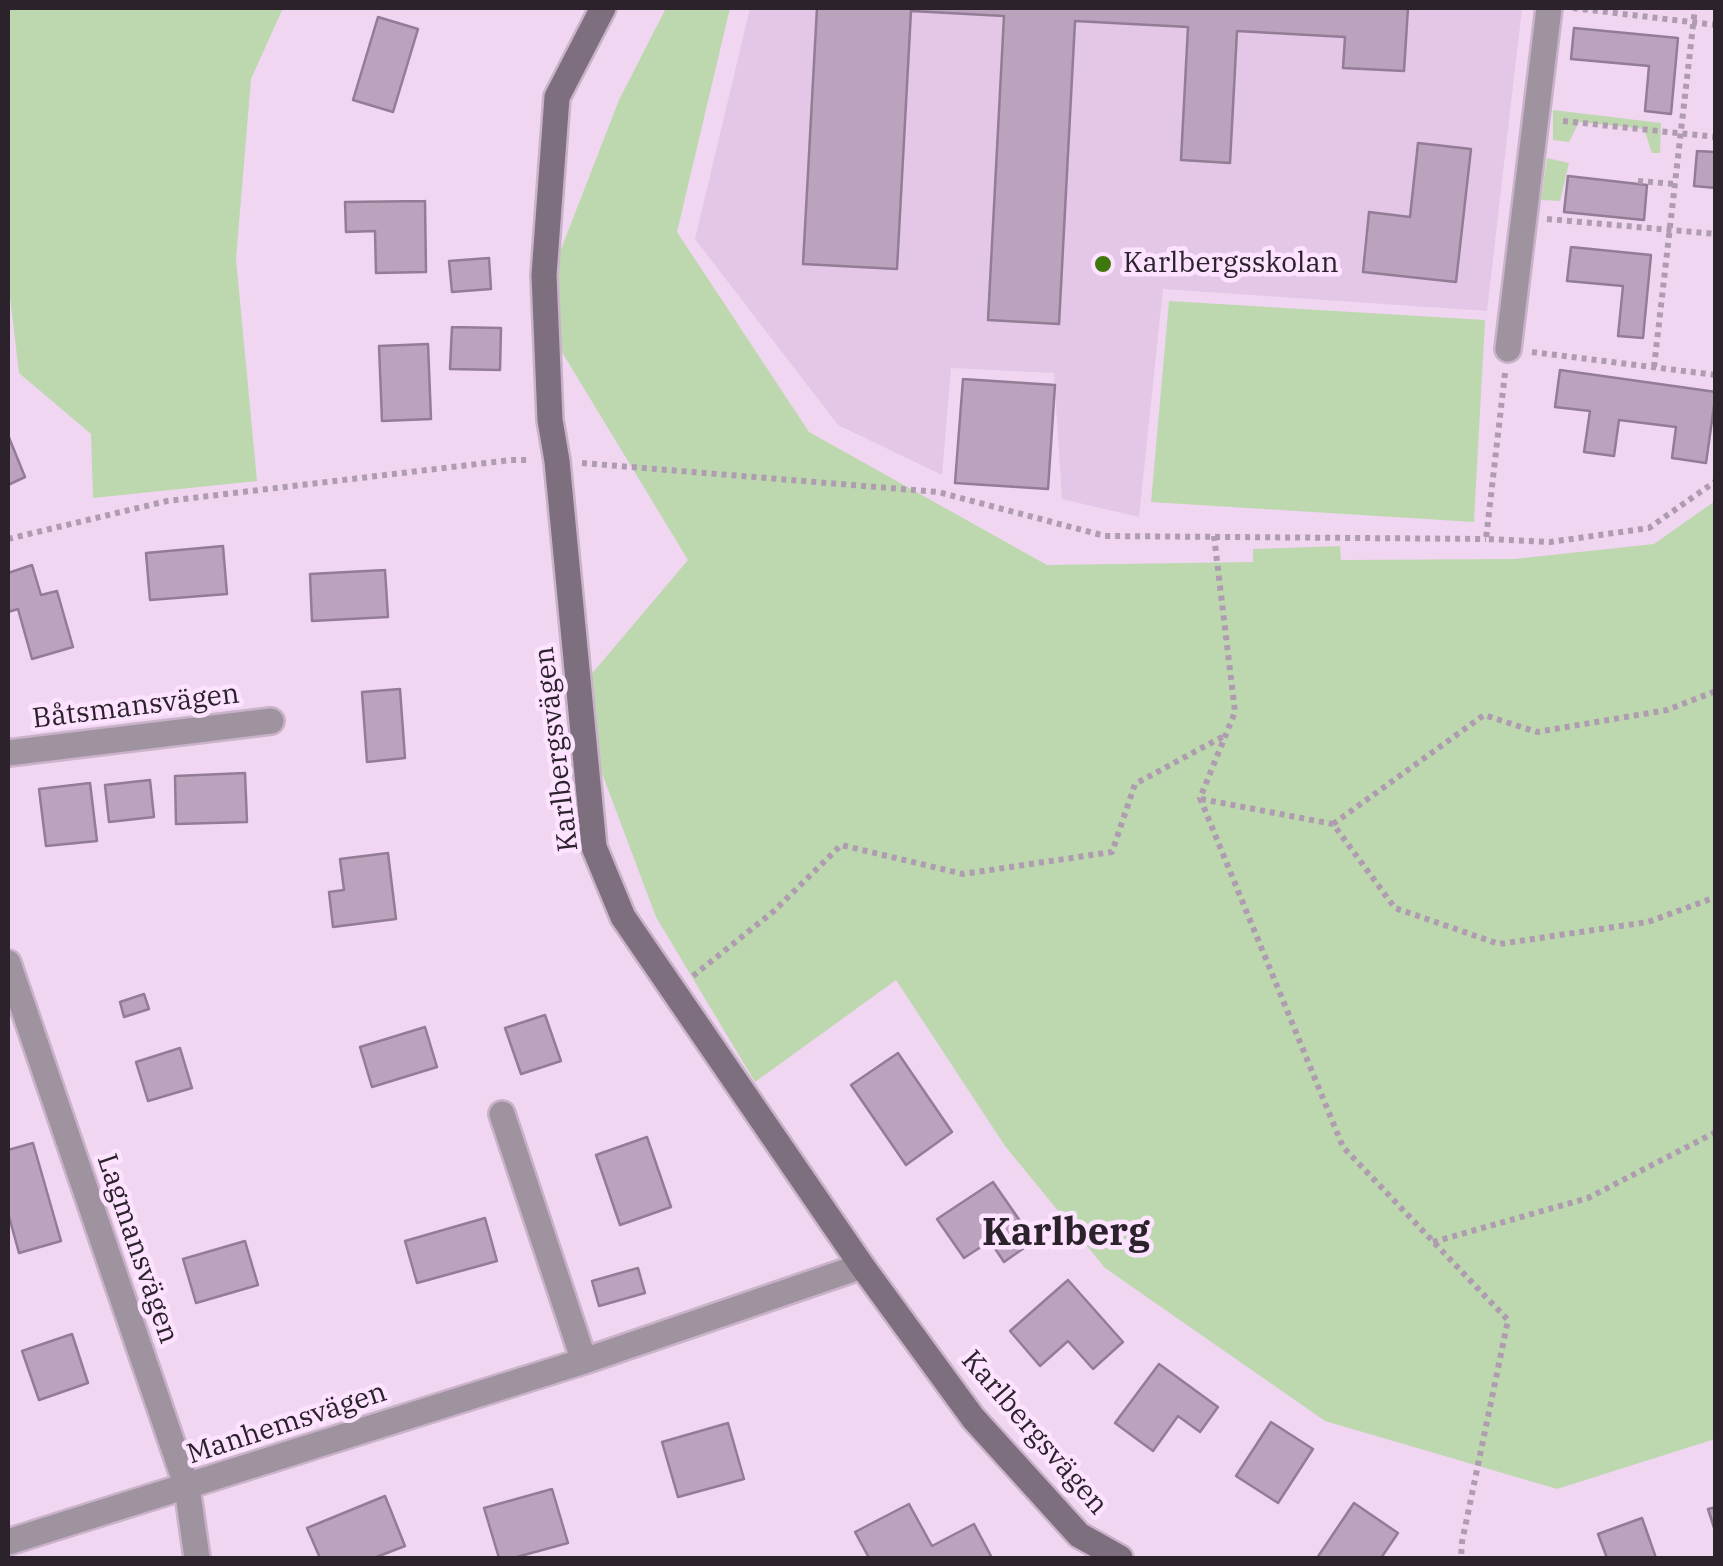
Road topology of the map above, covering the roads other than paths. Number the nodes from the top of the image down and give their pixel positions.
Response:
1 (603, 8) edge
2 (1549, 8) edge
3 (1508, 349) road end
4 (271, 720) dead end
5 (8, 753) edge
6 (8, 962) edge
7 (502, 1114) dead end
8 (862, 1266) junction
9 (584, 1361) junction
10 (187, 1487) junction
11 (8, 1542) edge
12 (197, 1558) edge
13 (1120, 1558) edge

1 - 8 street, Karlbergsvägen
2 - 3 street
4 - 5 street, Båtsmansvägen
6 - 10 street, Lagmansvägen
7 - 9 street
8 - 9 street, Manhemsvägen
8 - 13 street, Karlbergsvägen
9 - 10 street, Manhemsvägen
10 - 11 street, Manhemsvägen
10 - 12 street, Lagmansvägen

